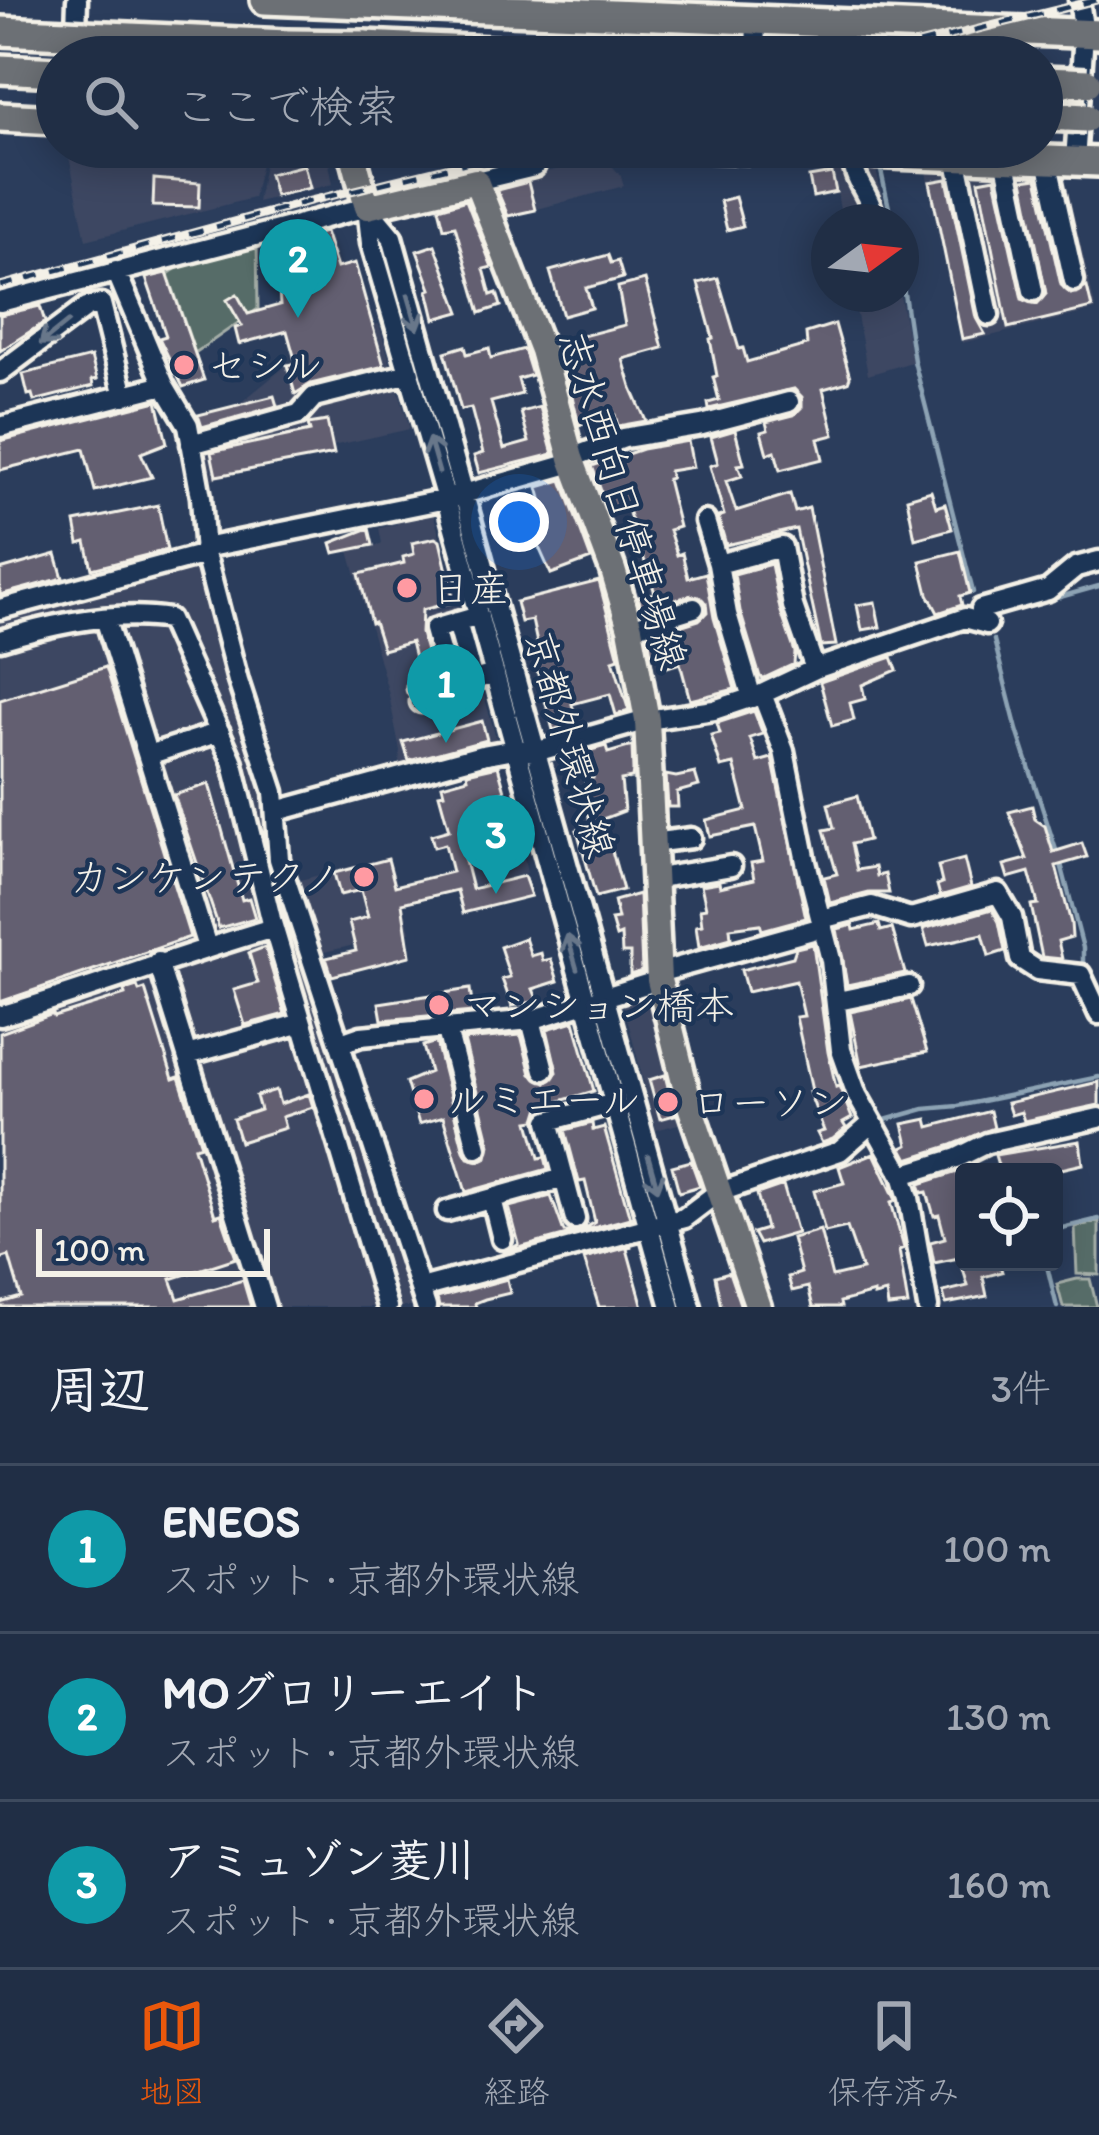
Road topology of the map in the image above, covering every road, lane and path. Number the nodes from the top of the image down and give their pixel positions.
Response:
1 (77, 0) edge
2 (265, 0) edge
3 (1079, 0) edge
4 (319, 1) edge
5 (384, 3) edge
6 (756, 20) junction
7 (0, 32) edge
8 (1092, 34) edge
9 (75, 36) edge
10 (323, 36) edge
11 (755, 36) edge
12 (36, 37) edge
13 (0, 69) edge
14 (36, 71) edge
15 (0, 117) edge
16 (36, 119) edge
17 (1064, 166) edge
18 (357, 168) edge
19 (530, 168) edge
20 (853, 168) edge
21 (959, 168) edge
22 (1007, 168) edge
23 (476, 181) junction
24 (872, 204) edge
25 (368, 207) junction
26 (116, 271) junction
27 (1074, 281) dead end
28 (1033, 291) dead end
29 (0, 302) edge
30 (989, 315) dead end
31 (0, 371) edge
32 (410, 373) junction
33 (164, 386) junction
34 (124, 396) junction
35 (789, 402) dead end
36 (0, 427) edge
37 (191, 444) junction
38 (572, 460) junction
39 (455, 496) junction
40 (705, 521) dead end
41 (204, 551) junction
42 (1099, 561) edge
43 (718, 564) junction
44 (694, 608) dead end
45 (0, 609) edge
46 (479, 616) junction
47 (106, 620) junction
48 (630, 628) junction
49 (0, 640) edge
50 (815, 669) junction
51 (495, 674) junction
52 (460, 682) junction
53 (420, 695) dead end
54 (758, 696) junction
55 (647, 720) junction
56 (220, 732) junction
57 (525, 751) junction
58 (148, 755) junction
59 (277, 811) junction
60 (692, 838) dead end
61 (651, 843) junction
62 (731, 866) dead end
63 (652, 879) junction
64 (822, 923) junction
65 (273, 928) junction
66 (207, 947) junction
67 (158, 962) junction
68 (658, 980) junction
69 (909, 986) dead end
70 (595, 1001) junction
71 (838, 1001) junction
72 (1099, 1014) edge
73 (0, 1016) edge
74 (531, 1019) junction
75 (302, 1023) junction
76 (447, 1030) junction
77 (341, 1043) junction
78 (187, 1055) junction
79 (544, 1070) dead end
80 (614, 1103) junction
81 (1099, 1118) edge
82 (873, 1127) junction
83 (477, 1148) dead end
84 (902, 1175) junction
85 (564, 1178) junction
86 (719, 1196) junction
87 (491, 1198) junction
88 (447, 1211) dead end
89 (575, 1219) dead end
90 (658, 1224) junction
91 (502, 1239) dead end
92 (422, 1295) edge
93 (265, 1307) edge
94 (387, 1307) edge
95 (671, 1307) edge
96 (691, 1307) edge
97 (758, 1307) edge
98 (928, 1307) edge

1 - 9 street
2 - 4 highway
3 - 8 street
4 - 5 highway
4 - 10 main road
5 - 6 highway
6 - 8 highway
6 - 11 street
7 - 12 highway
8 - 17 street
13 - 14 highway
15 - 16 highway
17 - 27 street
18 - 25 main road, 京都外環状線
19 - 23 street
20 - 24 street
21 - 30 street
22 - 28 street
23 - 25 main road
23 - 38 main road, 志水西向日停車場線
25 - 26 street
25 - 32 street, 京都外環状線
25 -> 39 street, 京都外環状線
26 - 29 street
26 - 33 street
34 -> 31 street
32 - 37 street
39 -> 32 street, 京都外環状線
33 - 34 street
33 - 37 street
34 - 36 street
35 - 38 street
37 - 41 street
38 - 39 street
38 - 48 main road, 志水西向日停車場線
39 - 41 street
39 - 46 street, 京都外環状線
39 - 57 street, 京都外環状線
40 - 43 street
41 - 45 street
41 - 59 street
42 - 50 street
43 - 50 street
43 - 54 street
44 - 48 street
46 - 51 street, 京都外環状線
46 - 52 street
47 - 49 street
47 - 56 street
47 - 58 street
48 - 55 main road, 志水西向日停車場線
50 - 54 street
51 - 52 street
51 - 57 street, 京都外環状線
52 - 53 street
54 - 55 street
54 - 64 street
55 - 57 street
55 - 61 main road, 志水西向日停車場線
56 - 58 street
56 - 65 street
57 - 59 street
57 - 70 street, 京都外環状線
58 - 66 street
59 - 77 street
60 - 61 street
61 - 63 main road, 志水西向日停車場線
62 - 63 street
63 - 68 main road, 志水西向日停車場線
64 - 68 street
64 - 71 street
64 - 72 street
65 - 66 street
65 - 75 street
66 - 67 street
67 - 73 street
67 - 78 street
68 - 70 street
68 - 86 main road, 志水西向日停車場線
69 - 71 street
70 - 74 street
70 - 80 street, 京都外環状線
70 -> 90 street, 京都外環状線
71 - 82 street
74 - 76 street
74 - 79 street
75 - 78 street
75 - 94 street
76 - 77 street
76 - 83 street
77 - 92 street
78 - 93 street
80 - 85 street
80 - 90 street, 京都外環状線
81 - 84 street
82 - 84 street
82 - 86 street
84 - 98 street
85 - 87 street
85 - 89 street
86 - 90 street
86 - 97 main road, 志水西向日停車場線
87 - 88 street
87 - 91 street
90 - 92 street
90 - 95 street, 京都外環状線
90 - 96 street, 京都外環状線

